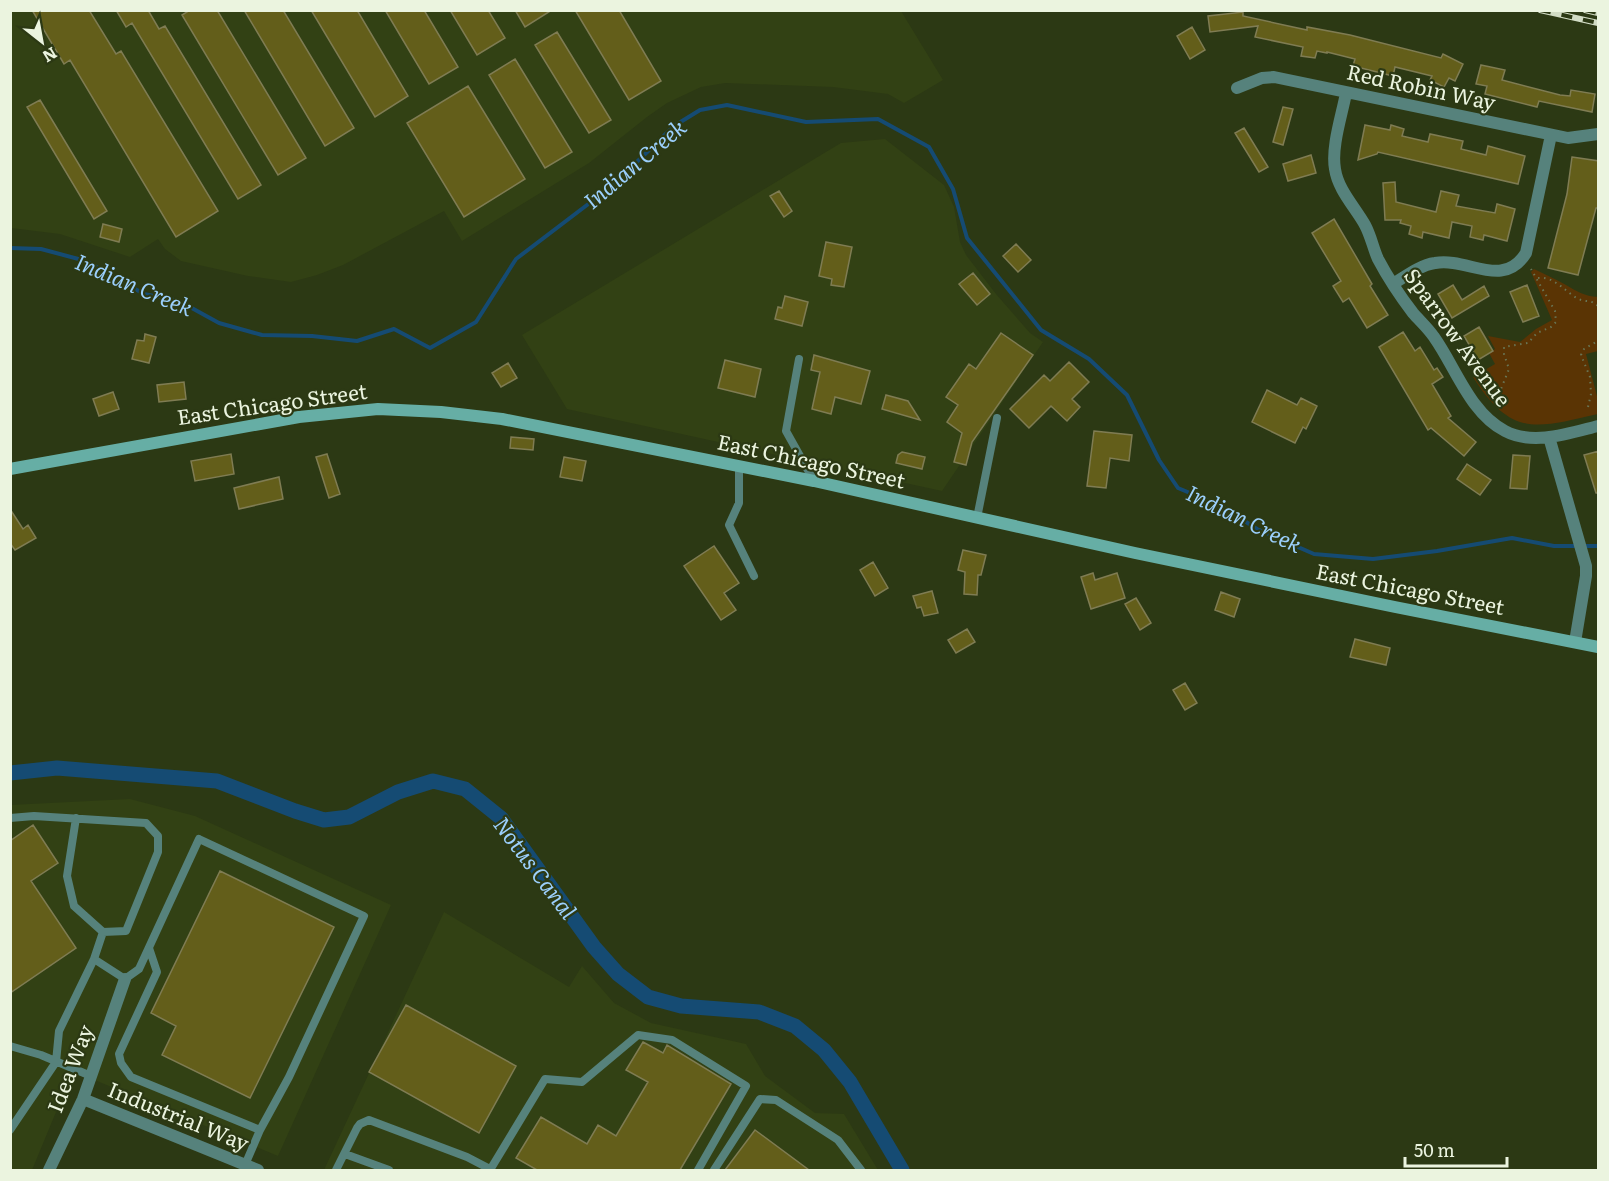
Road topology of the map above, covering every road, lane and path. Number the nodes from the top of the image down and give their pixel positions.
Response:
1 (1238, 88) dead end
2 (1347, 93) junction
3 (1551, 135) junction
4 (1599, 135) edge
5 (1532, 269) dead end
6 (1538, 278) junction
7 (1393, 284) junction
8 (1599, 306) edge
9 (1599, 340) edge
10 (799, 358) dead end
11 (1499, 394) dead end
12 (1588, 407) dead end
13 (997, 418) dead end
14 (1599, 426) edge
15 (1550, 437) junction
16 (739, 466) junction
17 (10, 469) edge
18 (814, 481) junction
19 (977, 518) junction
20 (754, 576) dead end
21 (1575, 642) junction
22 (1599, 647) edge
23 (10, 818) edge
24 (76, 818) junction
25 (103, 932) junction
26 (149, 948) junction
27 (94, 959) junction
28 (125, 979) junction
29 (10, 1046) edge
30 (56, 1062) junction
31 (91, 1076) junction
32 (83, 1099) junction
33 (10, 1130) edge
34 (260, 1130) junction
35 (345, 1154) junction
36 (245, 1165) junction
37 (49, 1170) edge
38 (258, 1170) edge
39 (336, 1170) edge
40 (389, 1170) edge
41 (490, 1170) edge
42 (698, 1170) edge
43 (714, 1170) edge
44 (861, 1170) edge

1 - 2 street, Red Robin Way
2 - 3 street, Red Robin Way
2 - 7 street, Sparrow Avenue
3 - 4 street, Red Robin Way
3 - 7 street
5 - 6 path
6 - 8 path
6 - 11 path
7 - 15 street, Sparrow Avenue
9 - 12 path
10 - 18 lane
13 - 19 lane
14 - 15 street, Sparrow Avenue
15 - 21 street
16 - 17 street, East Chicago Street
16 - 18 street, East Chicago Street
16 - 20 lane
18 - 19 street, East Chicago Street
19 - 21 street, East Chicago Street
21 - 22 street, East Chicago Street
23 - 24 lane
24 - 25 lane
24 - 25 lane
25 - 27 lane
26 - 28 lane
26 - 34 lane
26 - 34 lane
27 - 28 lane
27 - 30 lane
28 - 31 street, Idea Way
29 - 30 lane
30 - 31 lane
30 - 33 lane
31 - 32 street, Idea Way
32 - 36 street, Industrial Way
32 - 37 street, Idea Way
34 - 36 lane
35 - 39 lane
35 - 40 lane
35 - 41 lane
36 - 38 street, Industrial Way
41 - 42 lane
43 - 44 lane

